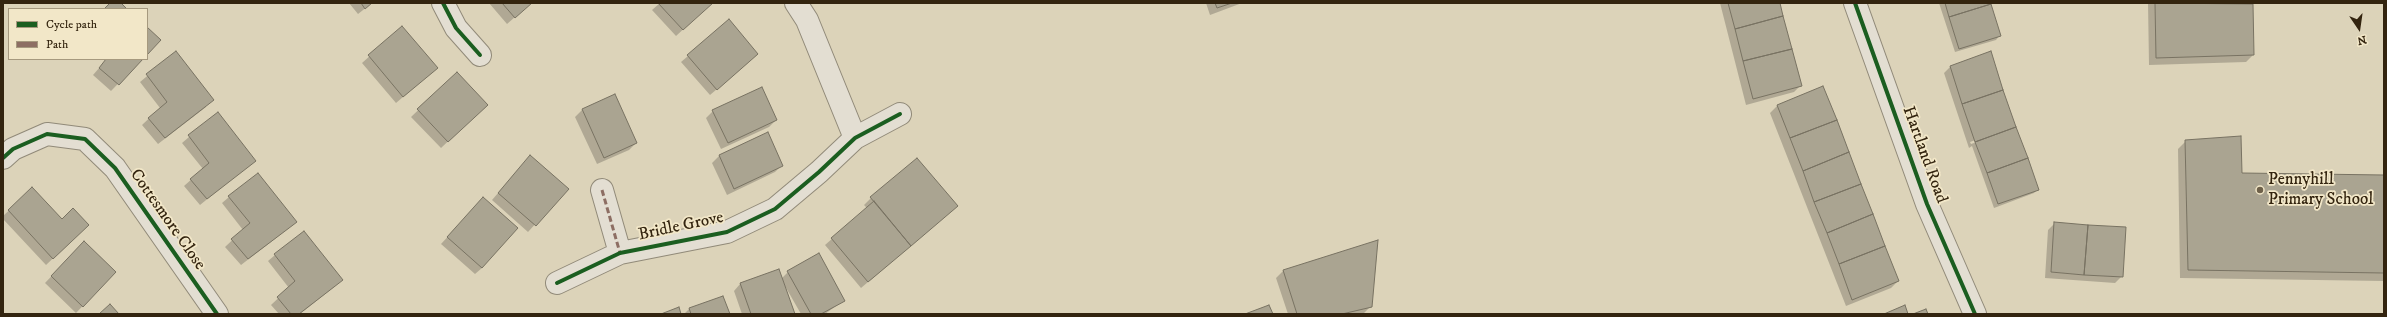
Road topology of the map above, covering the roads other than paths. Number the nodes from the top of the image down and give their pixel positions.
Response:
1 (443, 3) edge
2 (796, 3) edge
3 (1855, 3) edge
4 (480, 55) dead end
5 (900, 114) dead end
6 (855, 138) junction
7 (3, 158) edge
8 (602, 190) dead end
9 (620, 253) junction
10 (557, 283) dead end
11 (217, 314) edge
12 (1975, 314) edge

1 - 4 street
2 - 6 street
3 - 12 street, Hartland Road
5 - 6 street, Bridle Grove
6 - 9 street, Bridle Grove
7 - 11 street, Cottesmore Close
8 - 9 street, Bridle Grove
9 - 10 street, Bridle Grove

